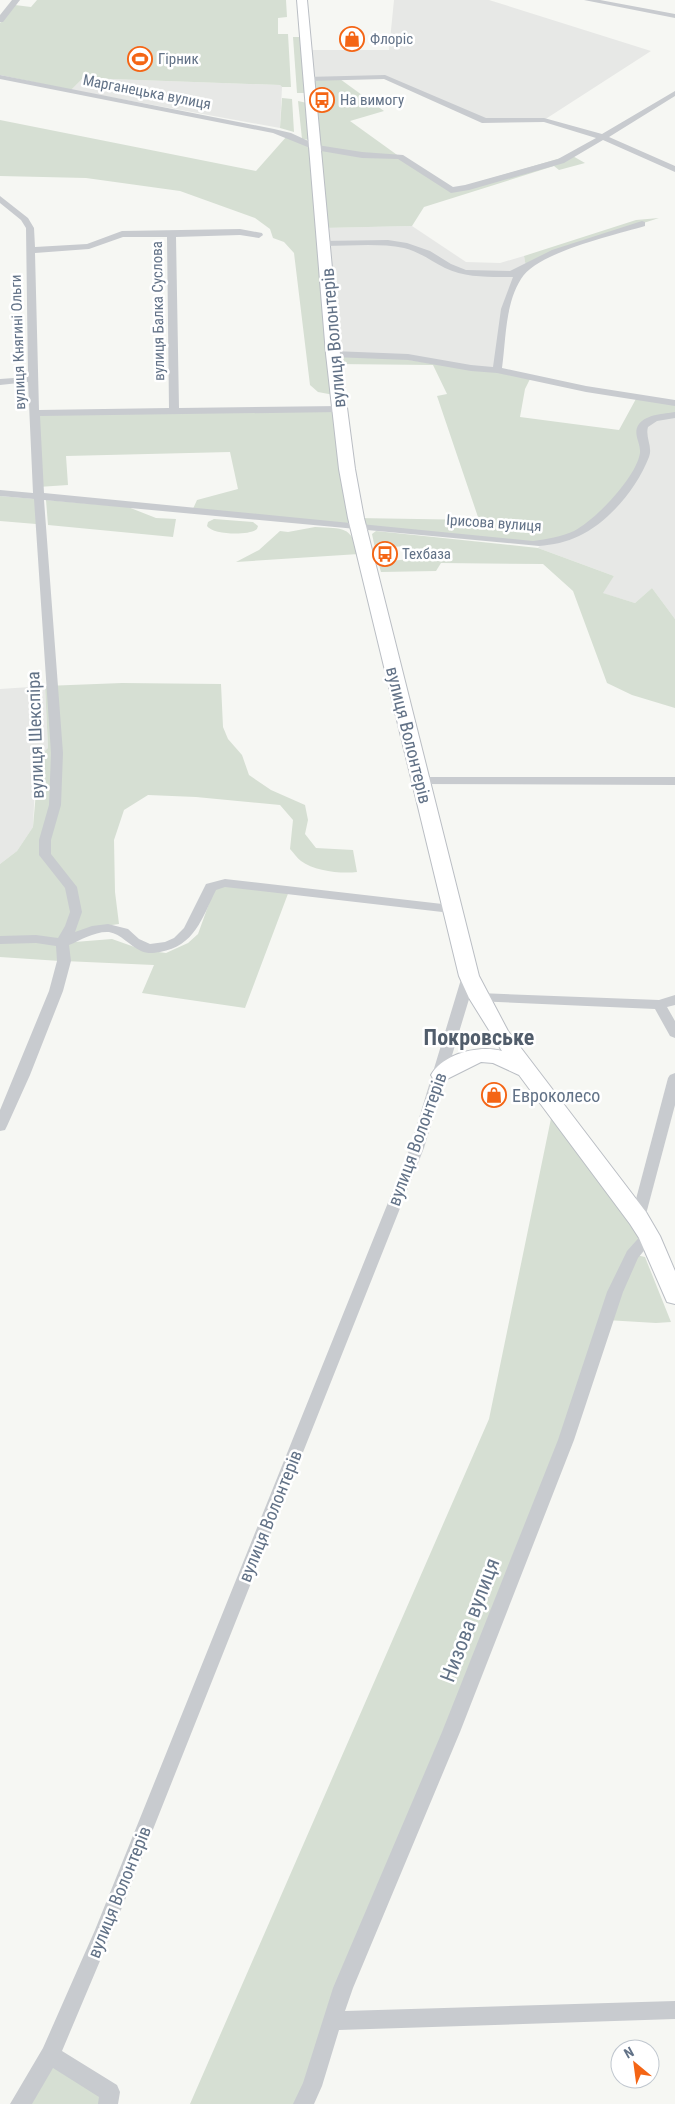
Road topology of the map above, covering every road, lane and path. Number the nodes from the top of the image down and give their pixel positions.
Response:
1 (302, 0) edge
2 (588, 0) edge
3 (15, 2) edge
4 (0, 3) edge
5 (616, 3) edge
6 (675, 16) edge
7 (0, 20) edge
8 (0, 76) edge
9 (309, 79) junction
10 (675, 93) edge
11 (603, 138) junction
12 (315, 147) junction
13 (675, 169) edge
14 (0, 199) edge
15 (642, 224) dead end
16 (171, 234) junction
17 (259, 235) dead end
18 (324, 243) junction
19 (31, 250) junction
20 (526, 267) junction
21 (333, 354) junction
22 (496, 370) junction
23 (33, 379) junction
24 (0, 382) edge
25 (650, 399) junction
26 (675, 403) edge
27 (340, 409) junction
28 (174, 410) junction
29 (35, 413) junction
30 (675, 416) edge
31 (652, 420) junction
32 (0, 493) edge
33 (40, 497) junction
34 (358, 526) junction
35 (420, 781) junction
36 (675, 781) edge
37 (451, 909) junction
38 (0, 940) edge
39 (62, 943) junction
40 (469, 976) junction
41 (479, 998) junction
42 (675, 1000) edge
43 (659, 1005) junction
44 (675, 1033) edge
45 (530, 1073) junction
46 (441, 1075) junction
47 (675, 1078) edge
48 (0, 1126) edge
49 (638, 1218) junction
50 (649, 1236) junction
51 (675, 1296) edge
52 (675, 2010) edge
53 (331, 2021) junction
54 (50, 2055) junction
55 (20, 2104) edge
56 (108, 2104) edge
57 (304, 2104) edge

1 - 9 street, вулиця Волонтерів
2 - 5 street
3 - 4 street
3 - 7 street
5 - 6 street
8 - 12 street, Марганецька вулиця
9 - 11 street
9 - 12 street, вулиця Волонтерів
10 - 11 street, Марганецька вулиця
11 - 12 street, Марганецька вулиця
11 - 13 street
12 - 18 street, вулиця Волонтерів
14 - 19 street, вулиця Княгині Ольги
15 - 20 street
16 - 17 street
16 - 19 street, вулиця Балка Суслова
16 - 28 street, вулиця Балка Суслова
18 - 20 street
18 - 21 street, вулиця Волонтерів
19 - 23 street, вулиця Княгині Ольги
20 - 22 street
21 - 22 street
21 - 27 street, вулиця Волонтерів
22 - 25 street
23 - 24 street
23 - 29 street, вулиця Княгині Ольги
25 - 26 street
25 - 31 street
27 - 28 street
27 - 34 street, вулиця Волонтерів
28 - 29 street
29 - 33 street, вулиця Княгині Ольги
30 - 31 street
31 - 34 street, Ірисова вулиця
32 - 33 street
33 - 34 street
33 - 39 street, вулиця Шекспіра
34 - 35 street, вулиця Волонтерів
35 - 36 street
35 - 37 street, вулиця Волонтерів
37 - 39 street
37 - 40 street, вулиця Волонтерів
38 - 39 street
39 - 48 street, вулиця Шекспіра
40 - 41 street
40 - 46 street, вулиця Волонтерів
41 - 43 street
41 - 45 street
42 - 43 street
43 - 44 street
45 - 46 street
45 - 49 street
46 - 54 street, вулиця Волонтерів
47 - 49 street
49 - 50 street
50 - 51 street
50 - 53 street, Низова вулиця
52 - 53 street
53 - 57 street, Низова вулиця
54 - 55 street, вулиця Волонтерів
54 - 56 street

